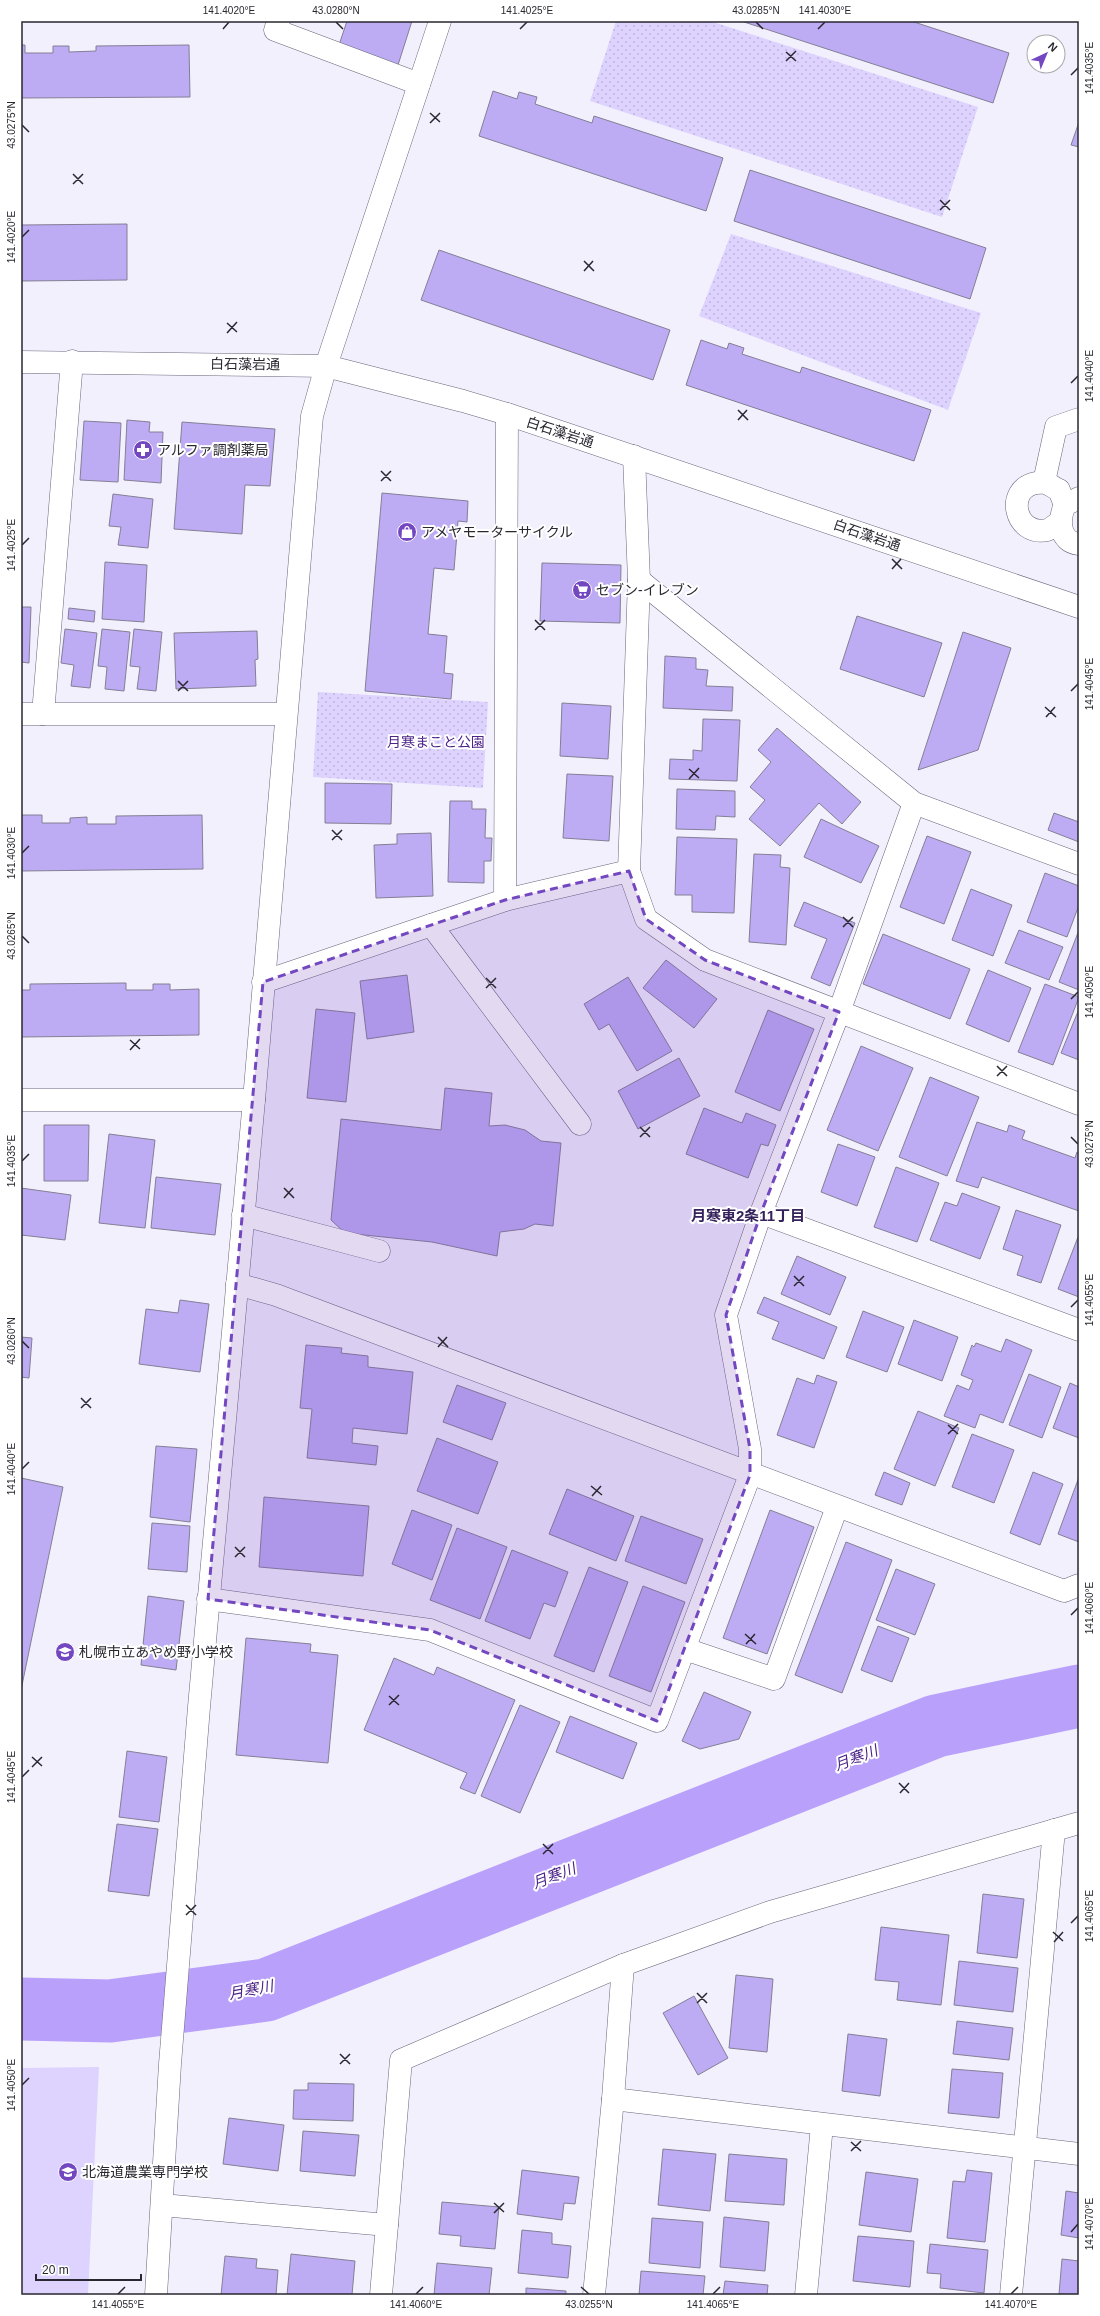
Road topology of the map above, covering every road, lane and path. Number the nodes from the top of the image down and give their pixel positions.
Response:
1 (279, 21) edge
2 (440, 21) edge
3 (419, 84) junction
4 (72, 361) junction
5 (21, 362) edge
6 (326, 366) junction
7 (507, 414) junction
8 (1079, 419) edge
9 (634, 456) junction
10 (1044, 482) junction
11 (1068, 508) edge
12 (1079, 544) edge
13 (639, 580) junction
14 (1079, 607) edge
15 (21, 714) edge
16 (43, 714) junction
17 (286, 714) junction
18 (914, 803) junction
19 (1079, 864) edge
20 (629, 871) junction
21 (505, 900) junction
22 (431, 925) junction
23 (263, 982) junction
24 (840, 1012) junction
25 (21, 1100) edge
26 (254, 1100) junction
27 (1079, 1104) edge
28 (580, 1124) dead end
29 (761, 1213) junction
30 (244, 1215) junction
31 (379, 1251) dead end
32 (237, 1284) junction
33 (1079, 1330) edge
34 (750, 1475) junction
35 (837, 1507) junction
36 (1079, 1585) edge
37 (208, 1599) junction
38 (685, 1649) junction
39 (1079, 1823) edge
40 (1054, 1830) junction
41 (623, 1965) junction
42 (614, 2099) junction
43 (822, 2124) junction
44 (1025, 2150) junction
45 (1079, 2154) edge
46 (162, 2205) junction
47 (387, 2225) junction
48 (156, 2295) edge
49 (380, 2295) edge
50 (594, 2295) edge
51 (806, 2295) edge
52 (1011, 2295) edge

1 - 3 street
2 - 3 street
3 - 6 street
4 - 5 street, 白石藻岩通
4 - 6 street, 白石藻岩通
4 - 16 street
6 - 7 street, 白石藻岩通
6 - 17 street
7 - 9 street, 白石藻岩通
7 - 21 street
8 - 10 street
9 - 13 street
9 - 14 street, 白石藻岩通
10 - 11 street
10 - 11 street
11 - 12 street
13 - 18 street
13 - 20 street
15 - 16 street
16 - 17 street
17 - 23 street
18 - 19 street
18 - 24 street
20 - 21 street
20 - 24 street
21 - 22 street
22 - 23 street
22 - 28 street
23 - 26 street
24 - 27 street
24 - 29 street
25 - 26 street
26 - 30 street
29 - 33 street
29 - 34 street
30 - 31 street
30 - 32 street
32 - 34 street
32 - 37 street
34 - 35 street
34 - 38 street
35 - 36 street
35 - 38 street
37 - 38 street
37 - 46 street
39 - 40 street
40 - 41 street
40 - 44 street
41 - 42 street
41 - 47 street
42 - 43 street
42 - 50 street
43 - 44 street
43 - 51 street
44 - 45 street
44 - 52 street
46 - 47 street
46 - 48 street
47 - 49 street

